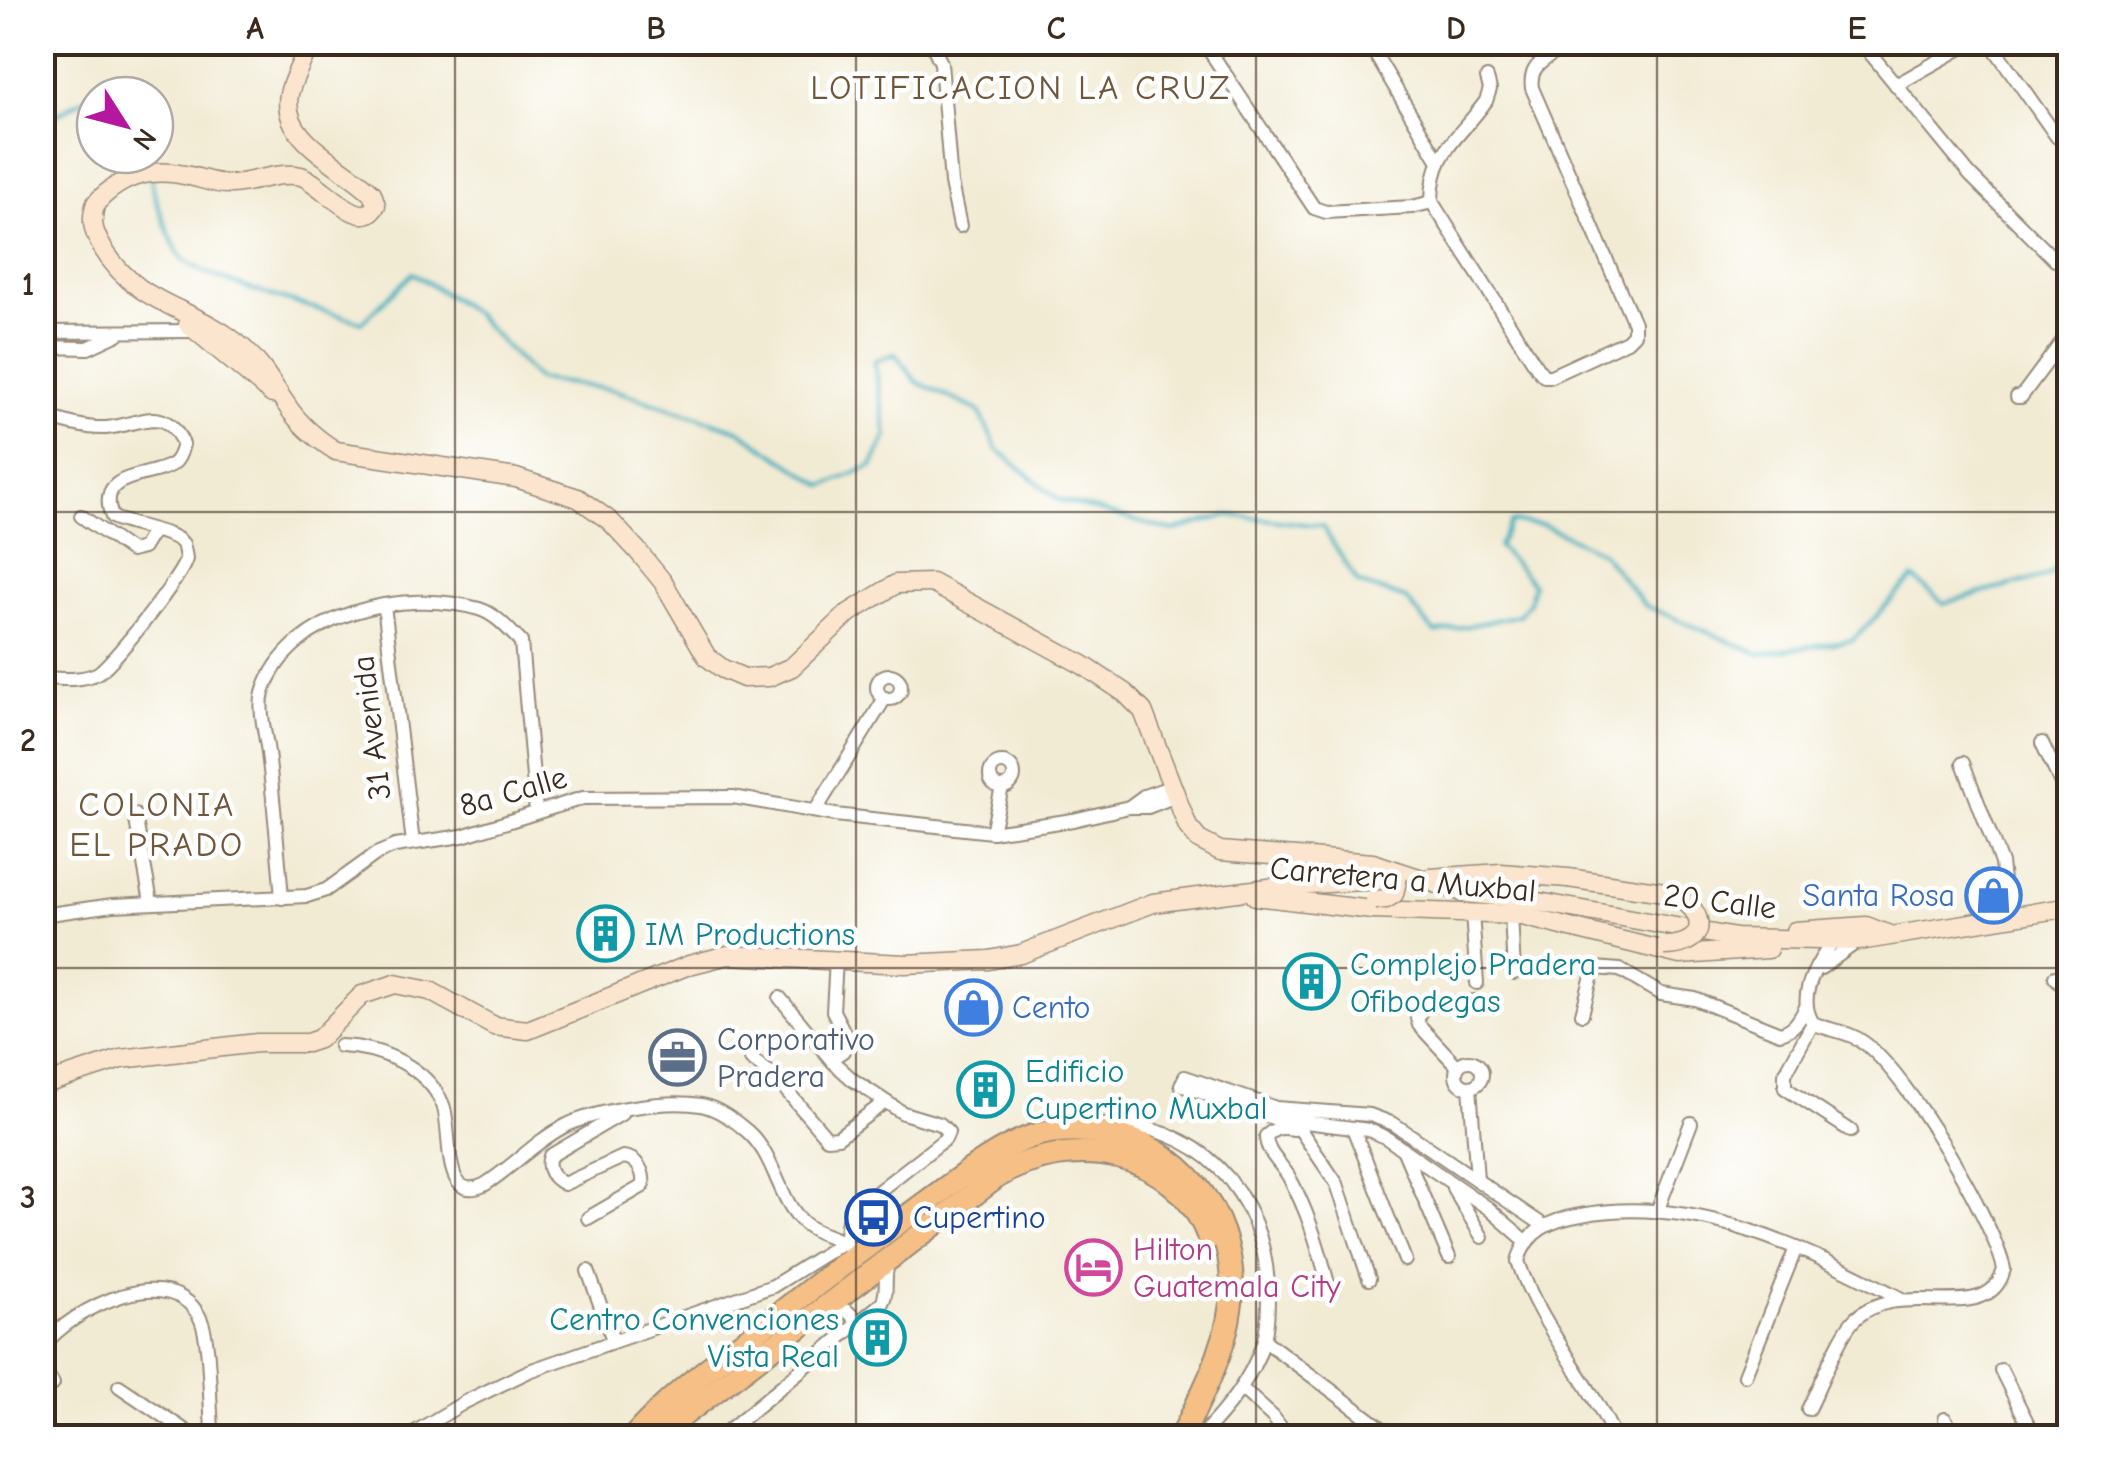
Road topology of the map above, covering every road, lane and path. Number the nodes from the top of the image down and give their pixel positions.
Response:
1 (931, 42) edge
2 (1368, 42) edge
3 (1566, 42) edge
4 (1860, 42) edge
5 (1972, 42) edge
6 (1990, 42) edge
7 (311, 44) edge
8 (1209, 50) dead end
9 (1487, 78) dead end
10 (1896, 85) junction
11 (2065, 138) edge
12 (1438, 160) junction
13 (1432, 202) junction
14 (960, 226) dead end
15 (2055, 260) dead end
16 (174, 310) junction
17 (198, 331) junction
18 (2070, 331) edge
19 (42, 332) edge
20 (120, 333) junction
21 (223, 339) junction
22 (42, 347) edge
23 (2017, 397) dead end
24 (42, 414) edge
25 (81, 516) dead end
26 (152, 531) junction
27 (384, 605) junction
28 (42, 678) edge
29 (886, 698) dead end
30 (2042, 743) dead end
31 (1963, 763) dead end
32 (1002, 786) dead end
33 (1174, 791) junction
34 (2070, 802) edge
35 (536, 810) junction
36 (816, 810) junction
37 (135, 815) dead end
38 (992, 832) junction
39 (412, 843) junction
40 (1425, 878) junction
41 (1385, 881) junction
42 (1487, 887) dead end
43 (1230, 893) junction
44 (282, 898) junction
45 (151, 902) junction
46 (2070, 907) edge
47 (1472, 913) junction
48 (42, 915) edge
49 (1514, 915) junction
50 (2007, 917) junction
51 (1892, 936) junction
52 (1806, 941) junction
53 (1859, 941) junction
54 (1832, 942) junction
55 (836, 960) junction
56 (1514, 973) dead end
57 (1815, 973) junction
58 (2056, 977) dead end
59 (1477, 984) dead end
60 (2070, 992) edge
61 (780, 998) dead end
62 (1476, 1001) dead end
63 (1806, 1007) junction
64 (1582, 1014) dead end
65 (1813, 1023) junction
66 (340, 1046) dead end
67 (751, 1059) dead end
68 (831, 1059) junction
69 (1458, 1067) junction
70 (42, 1085) edge
71 (1470, 1087) junction
72 (885, 1102) junction
73 (628, 1110) junction
74 (1335, 1119) junction
75 (1691, 1123) dead end
76 (1298, 1126) junction
77 (1353, 1128) junction
78 (1851, 1131) dead end
79 (1051, 1132) junction
80 (1402, 1148) junction
81 (1476, 1179) junction
82 (1449, 1182) junction
83 (1658, 1209) junction
84 (588, 1218) dead end
85 (1543, 1225) junction
86 (1482, 1237) dead end
87 (1526, 1241) junction
88 (851, 1247) junction
89 (1796, 1248) junction
90 (892, 1253) junction
91 (1449, 1257) dead end
92 (1405, 1260) dead end
93 (588, 1271) dead end
94 (1369, 1279) dead end
95 (1330, 1292) dead end
96 (1900, 1298) junction
97 (824, 1304) junction
98 (858, 1321) junction
99 (613, 1340) junction
100 (1264, 1340) junction
101 (42, 1348) edge
102 (42, 1366) edge
103 (2001, 1370) dead end
104 (1745, 1375) dead end
105 (53, 1384) dead end
106 (119, 1386) dead end
107 (718, 1386) junction
108 (1241, 1388) junction
109 (1808, 1409) dead end
110 (1274, 1417) junction
111 (1945, 1419) dead end
112 (196, 1438) edge
113 (213, 1438) edge
114 (405, 1438) edge
115 (633, 1438) edge
116 (653, 1438) edge
117 (666, 1438) edge
118 (719, 1438) edge
119 (1167, 1438) edge
120 (1181, 1438) edge
121 (1199, 1438) edge
122 (1281, 1438) edge
123 (1290, 1438) edge
124 (1394, 1438) edge
125 (1615, 1438) edge
126 (1956, 1438) edge
127 (2035, 1438) edge

1 - 14 street
2 - 12 street
3 - 13 street
4 - 10 street
5 - 10 street
6 - 11 street
7 - 16 main road
8 - 13 street
9 - 12 street
10 - 15 street
12 - 13 street
16 - 17 main road
16 - 21 main road
17 - 20 street
17 - 21 main road
18 - 23 street
19 - 20 street
20 - 22 street
21 - 33 main road
24 - 26 street
25 - 26 street
26 - 28 street
27 - 35 street
27 - 39 street, 31 Avenida
27 - 44 street
29 - 36 street
30 - 34 street
31 - 50 street
32 - 38 street
33 - 38 street, 8a Calle
33 - 41 main road
35 - 36 street, 8a Calle
35 - 39 street, 8a Calle
36 - 38 street, 8a Calle
37 - 45 street
39 - 44 street, 8a Calle
40 - 41 main road, 20 Calle
40 - 49 main road, bridge
40 - 52 main road, 20 Calle
41 - 43 main road, Carretera a Muxbal
42 - 51 main road
43 - 47 main road, Carretera a Muxbal
43 - 55 main road, Carretera a Muxbal
44 - 45 street, 8a Calle
45 - 48 street, 8a Calle
46 - 50 main road, 20 Calle
47 - 49 main road, Carretera a Muxbal
47 - 59 street
49 - 52 main road, Carretera a Muxbal
49 - 56 street
50 - 51 main road, 20 Calle
51 - 53 main road, 20 Calle
52 - 54 main road, 20 Calle
53 - 54 main road, 20 Calle
53 - 57 street
54 - 57 street
55 - 68 street
55 - 70 main road, Carretera a Muxbal
57 - 63 street
58 - 60 street
61 - 68 street
62 - 69 street
63 - 64 street
63 - 65 street
65 - 78 street
65 - 96 street
66 - 73 street
67 - 72 street
68 - 72 street
69 - 71 street
69 - 71 street
71 - 81 street
72 - 88 street
73 - 84 street
73 - 88 street
74 - 76 street
74 - 76 street
74 - 77 street
74 - 81 street
75 - 83 street
76 - 94 street
76 - 95 street
77 - 80 street
77 - 92 street
79 - 88 highway
79 - 100 street
79 - 120 highway
80 - 82 street
80 - 91 street
81 - 85 street
82 - 86 street
82 - 87 street
83 - 85 street
83 - 89 street
85 - 87 street
87 - 125 street
88 - 99 street
88 - 115 highway
89 - 96 street
89 - 104 street
90 - 97 highway
90 - 98 street
90 - 119 highway
93 - 99 street
96 - 109 street
97 - 98 street
97 - 107 highway
98 - 118 street
99 - 114 street
100 - 108 street
100 - 124 street
101 - 113 street
102 - 105 street
103 - 127 street
106 - 112 street
107 - 116 highway
107 - 117 highway
108 - 110 street
108 - 121 street
110 - 122 street
110 - 123 street
111 - 126 street

